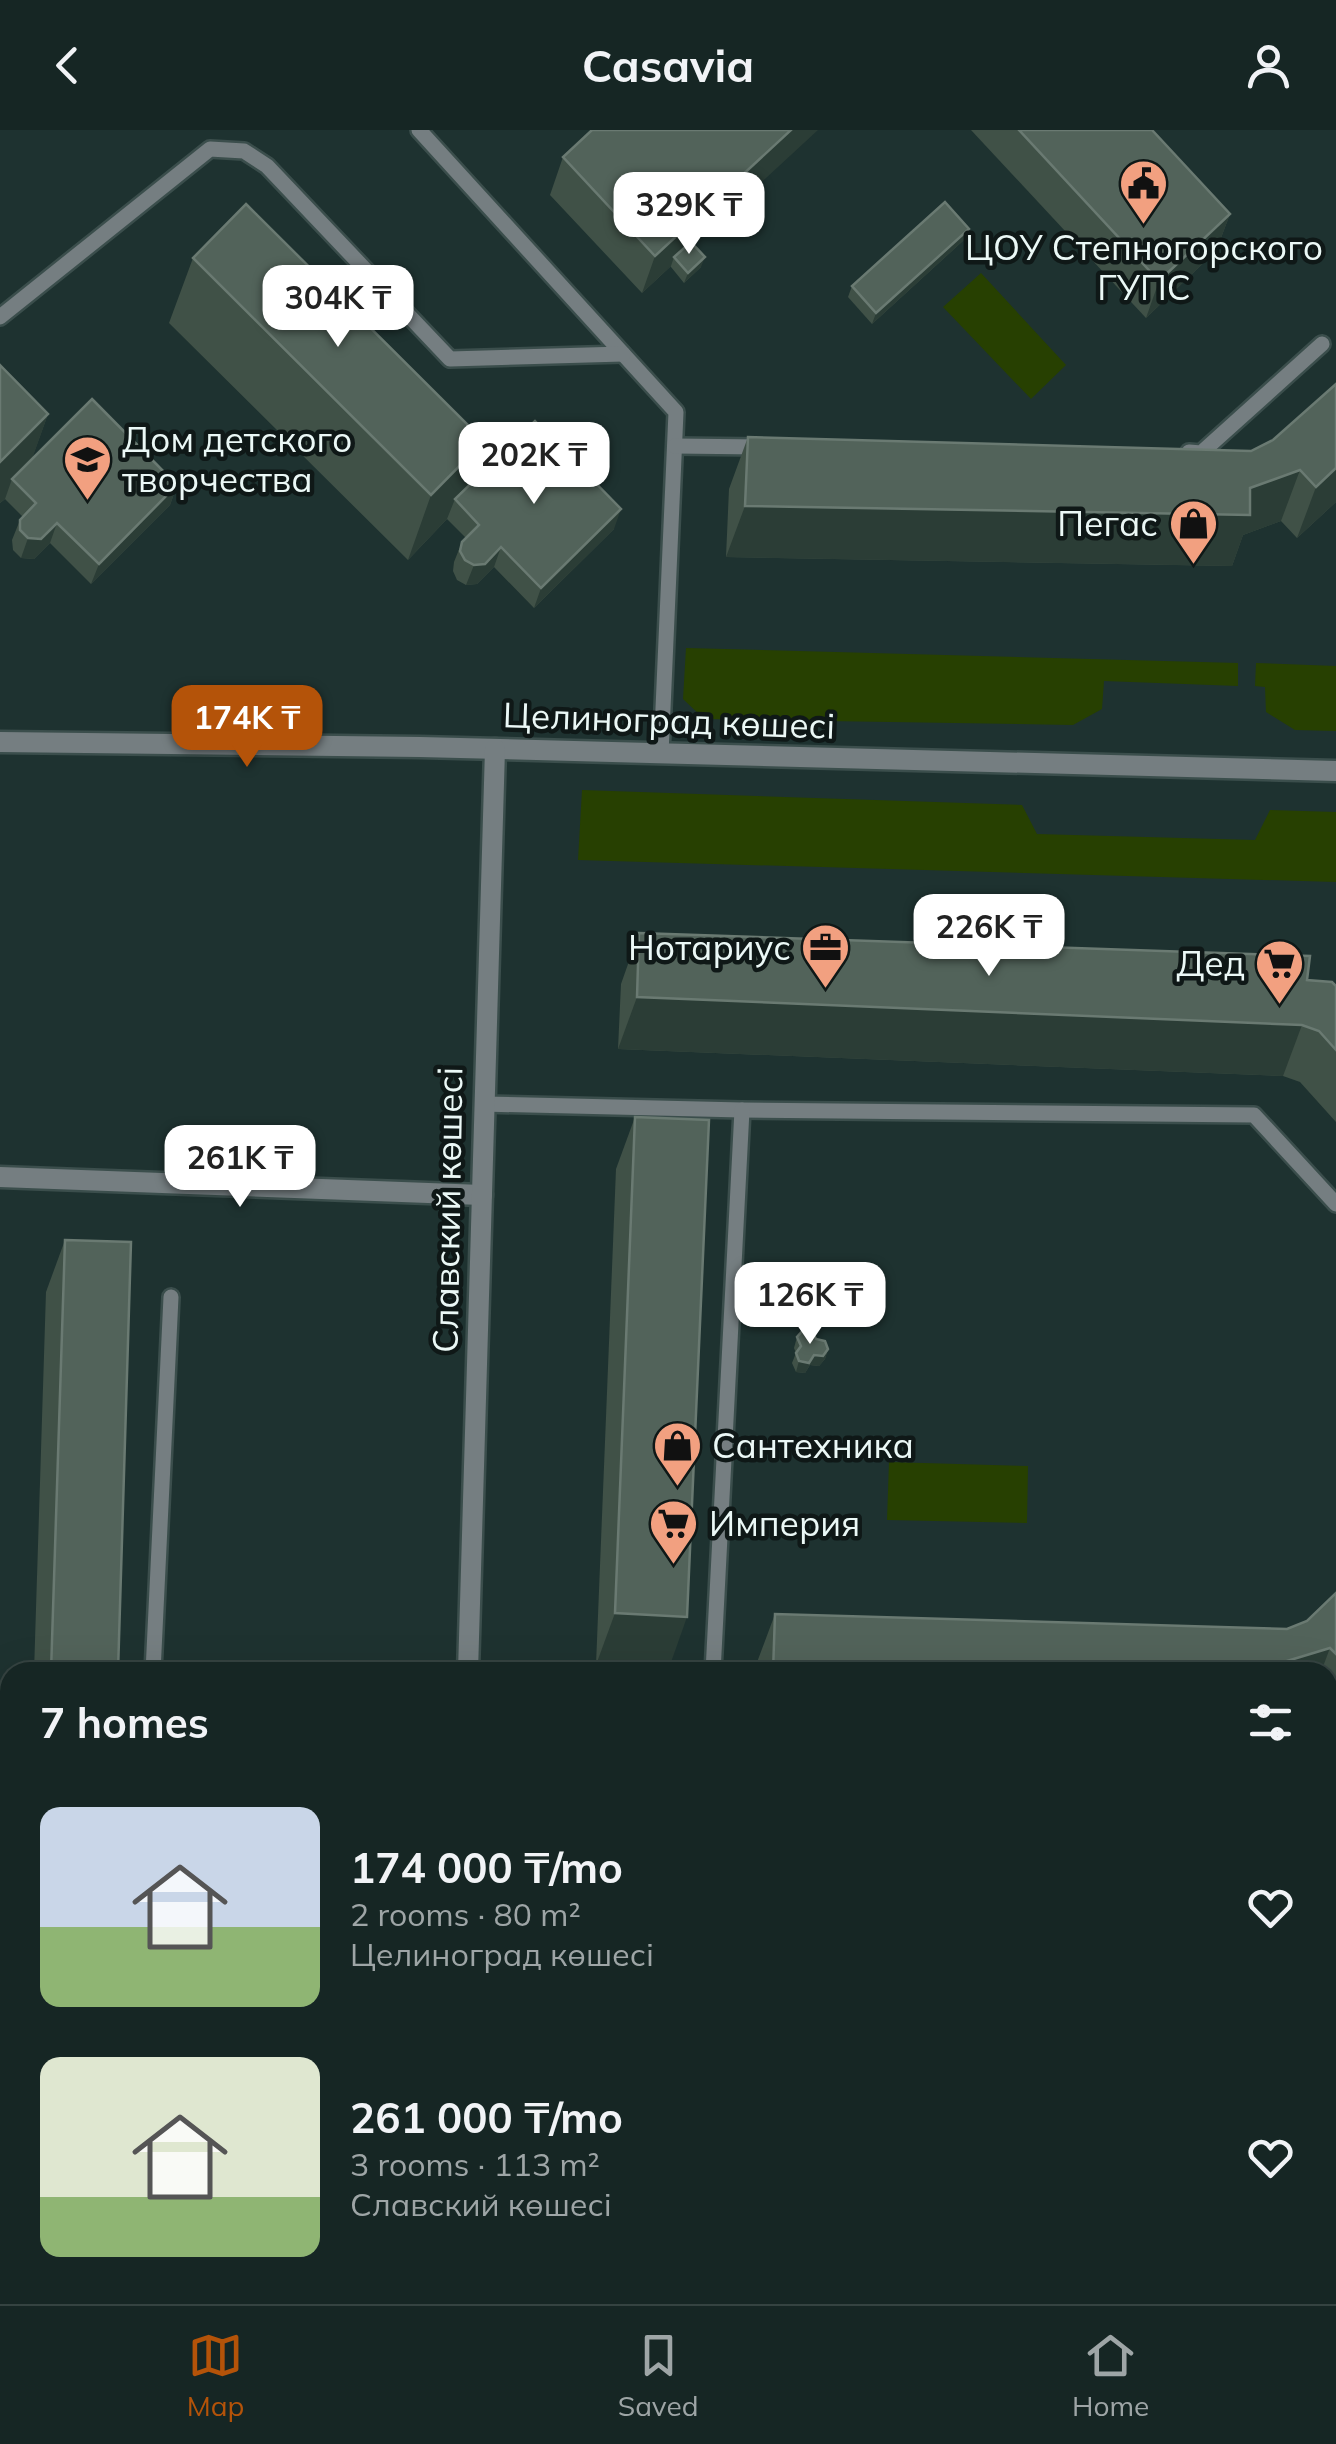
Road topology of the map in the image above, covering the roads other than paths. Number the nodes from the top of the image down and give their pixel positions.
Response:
1 (419, 130) edge
2 (0, 317) edge
3 (1322, 344) dead end
4 (623, 354) junction
5 (675, 446) junction
6 (772, 447) edge
7 (1181, 452) edge
8 (0, 742) edge
9 (495, 749) junction
10 (662, 754) junction
11 (1336, 771) edge
12 (483, 1104) junction
13 (742, 1110) junction
14 (0, 1178) edge
15 (482, 1195) junction
16 (1336, 1204) edge
17 (170, 1297) dead end
18 (153, 1662) edge
19 (468, 1662) edge
20 (714, 1662) edge

1 - 4 lane
2 - 4 lane
3 - 7 lane
4 - 5 lane
5 - 6 lane
5 - 10 lane
8 - 9 street, Целиноград көшесі
9 - 10 street, Целиноград көшесі
9 - 12 street, Славский көшесі
10 - 11 street, Целиноград көшесі
12 - 13 lane
12 - 15 street, Славский көшесі
13 - 16 lane
13 - 20 lane
14 - 15 street
15 - 19 street, Славский көшесі
17 - 18 lane

